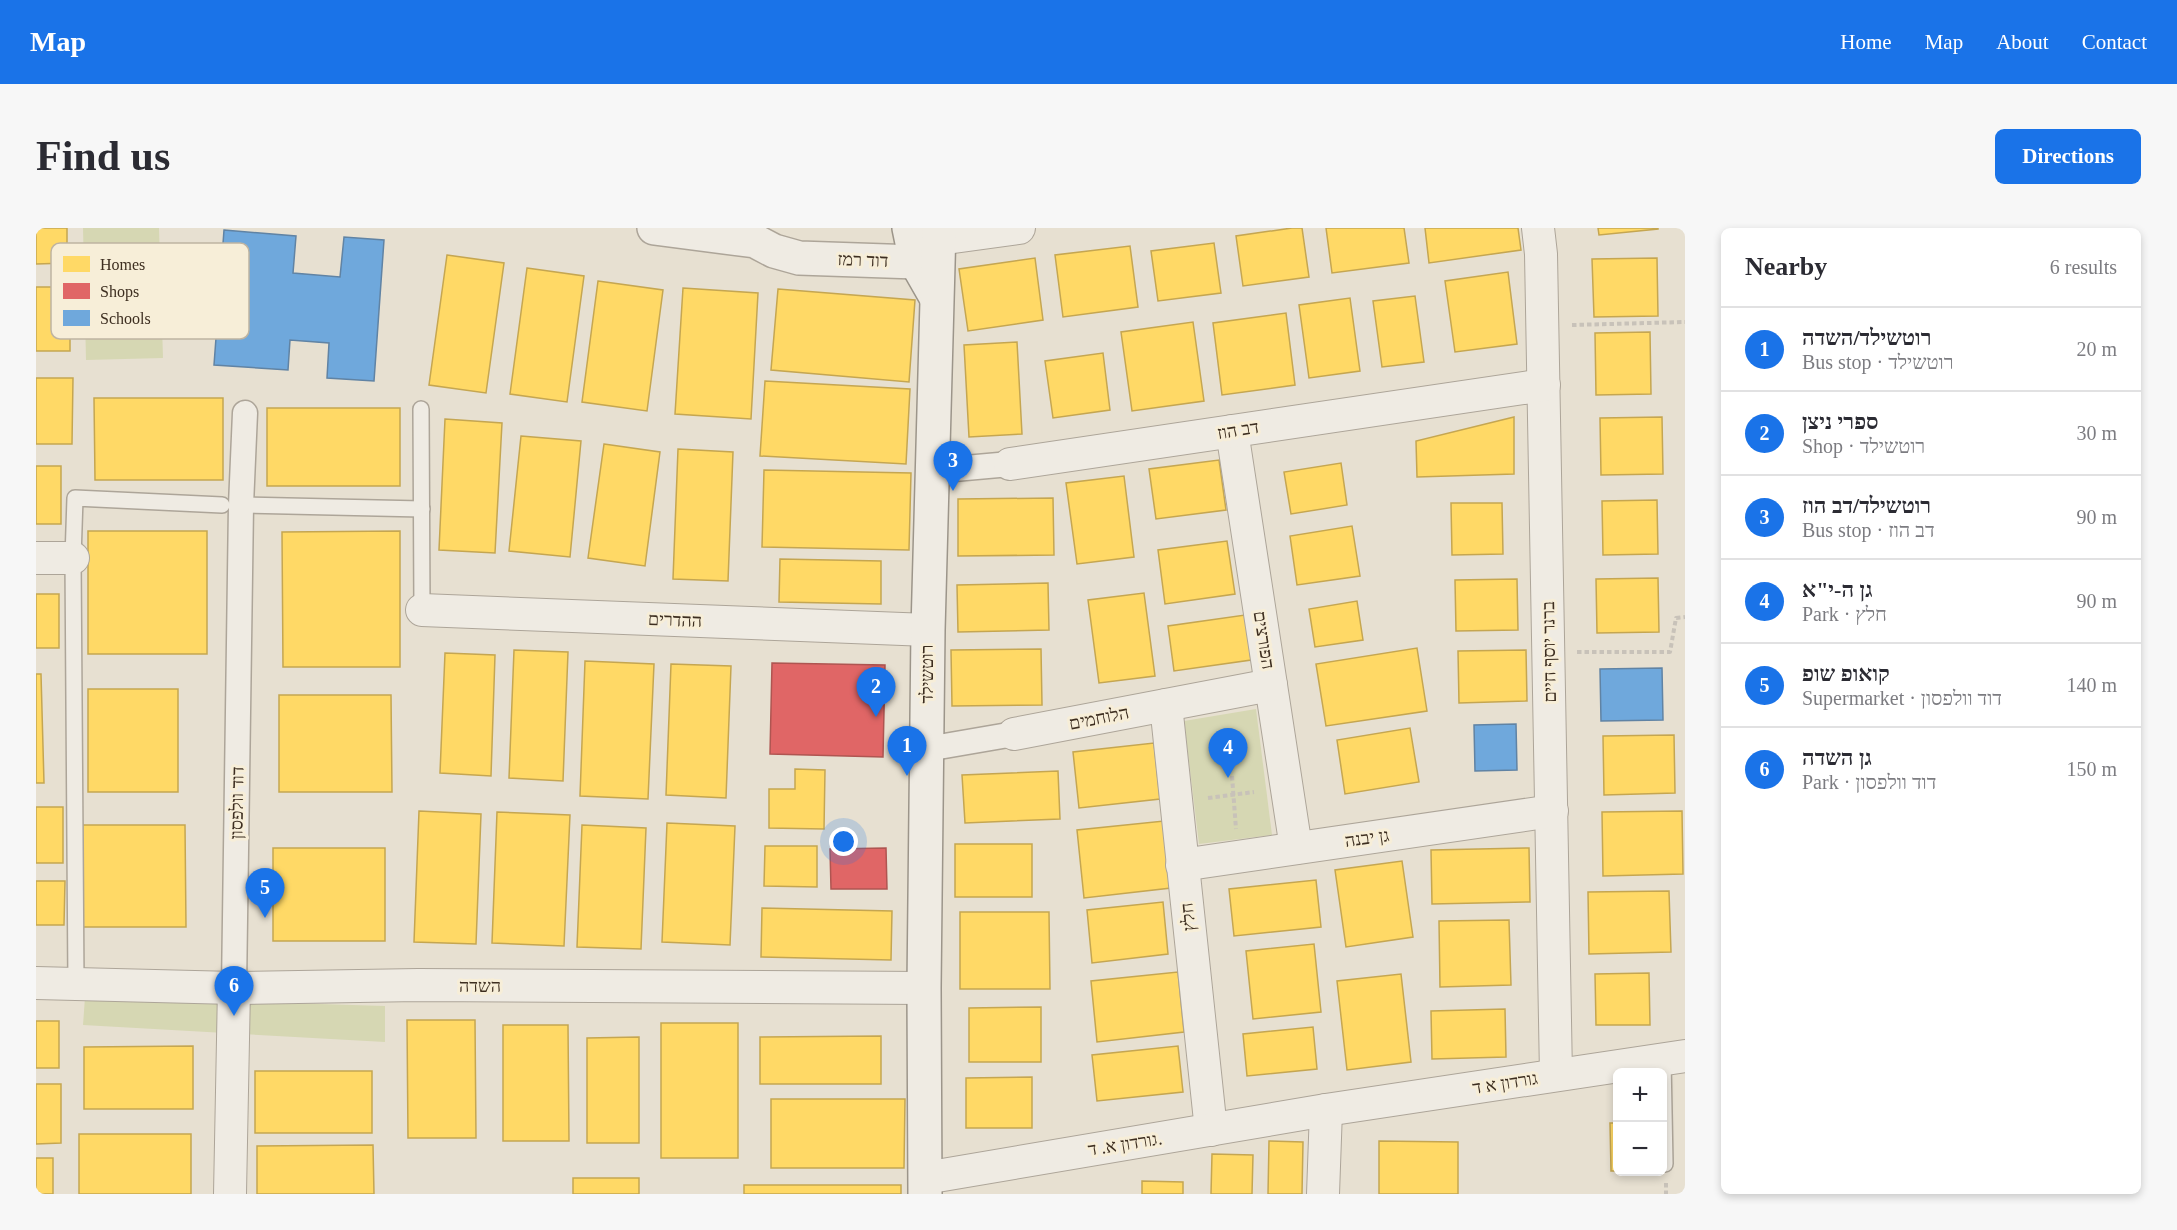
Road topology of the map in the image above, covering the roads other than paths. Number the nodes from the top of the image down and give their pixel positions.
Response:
1 (654, 228) edge
2 (785, 228) edge
3 (1019, 228) edge
4 (1539, 228) edge
5 (691, 231) edge
6 (926, 231) edge
7 (755, 242) junction
8 (916, 262) junction
9 (936, 297) junction
10 (1544, 385) junction
11 (421, 409) dead end
12 (245, 413) dead end
13 (1232, 431) junction
14 (1010, 464) joint
15 (932, 471) junction
16 (231, 505) junction
17 (422, 509) junction
18 (36, 558) edge
19 (73, 558) junction
20 (422, 610) joint
21 (928, 630) junction
22 (1271, 685) junction
23 (1166, 705) junction
24 (1014, 734) joint
25 (927, 749) junction
26 (1552, 811) junction
27 (1296, 848) junction
28 (1182, 865) junction
29 (36, 982) edge
30 (76, 985) junction
31 (234, 988) junction
32 (924, 988) junction
33 (1674, 1058) edge
34 (1556, 1075) junction
35 (1326, 1110) junction
36 (1211, 1130) junction
37 (1667, 1140) edge
38 (925, 1186) edge
39 (230, 1194) edge
40 (1323, 1194) edge

1 - 5 main road, דוד רמז
2 - 7 main road
3 - 6 street
4 - 10 street, ברנר יוסף חיים
5 - 7 main road, דוד רמז
6 - 8 main road
6 - 9 main road, רוטשילד
7 - 8 main road, דוד רמז
8 - 9 main road
9 - 15 main road, רוטשילד
10 - 13 street, דב הוז
10 - 26 street, ברנר יוסף חיים
11 - 17 lane
12 - 16 street, דוד וולפסון
13 - 14 street, דב הוז
13 - 22 street, הפורצים
14 - 15 street, דב הוז
15 - 21 main road, רוטשילד
16 - 17 lane
16 - 19 lane
16 - 31 street, דוד וולפסון
17 - 20 lane
18 - 19 street
19 - 30 lane
20 - 21 street, ההדרים
21 - 25 main road, רוטשילד
22 - 23 street, הלוחמים
22 - 27 street, הפורצים
23 - 24 street, הלוחמים
23 - 28 street, חלץ
24 - 25 street, הלוחמים
25 - 32 main road, רוטשילד
26 - 27 street, גן יבנה
26 - 34 street, ברנר יוסף חיים
27 - 28 street, גן יבנה
28 - 36 street, חלץ
29 - 30 street, השדה
30 - 31 street, השדה
31 - 32 street, השדה
31 - 39 street, דוד וולפסון
32 - 38 main road, רוטשילד
33 - 34 street, גורדון א ד
33 - 37 lane
34 - 35 street, גורדון א ד
35 - 36 street, גורדון א. ד.
35 - 40 street
36 - 38 street, גורדון א. ד.

